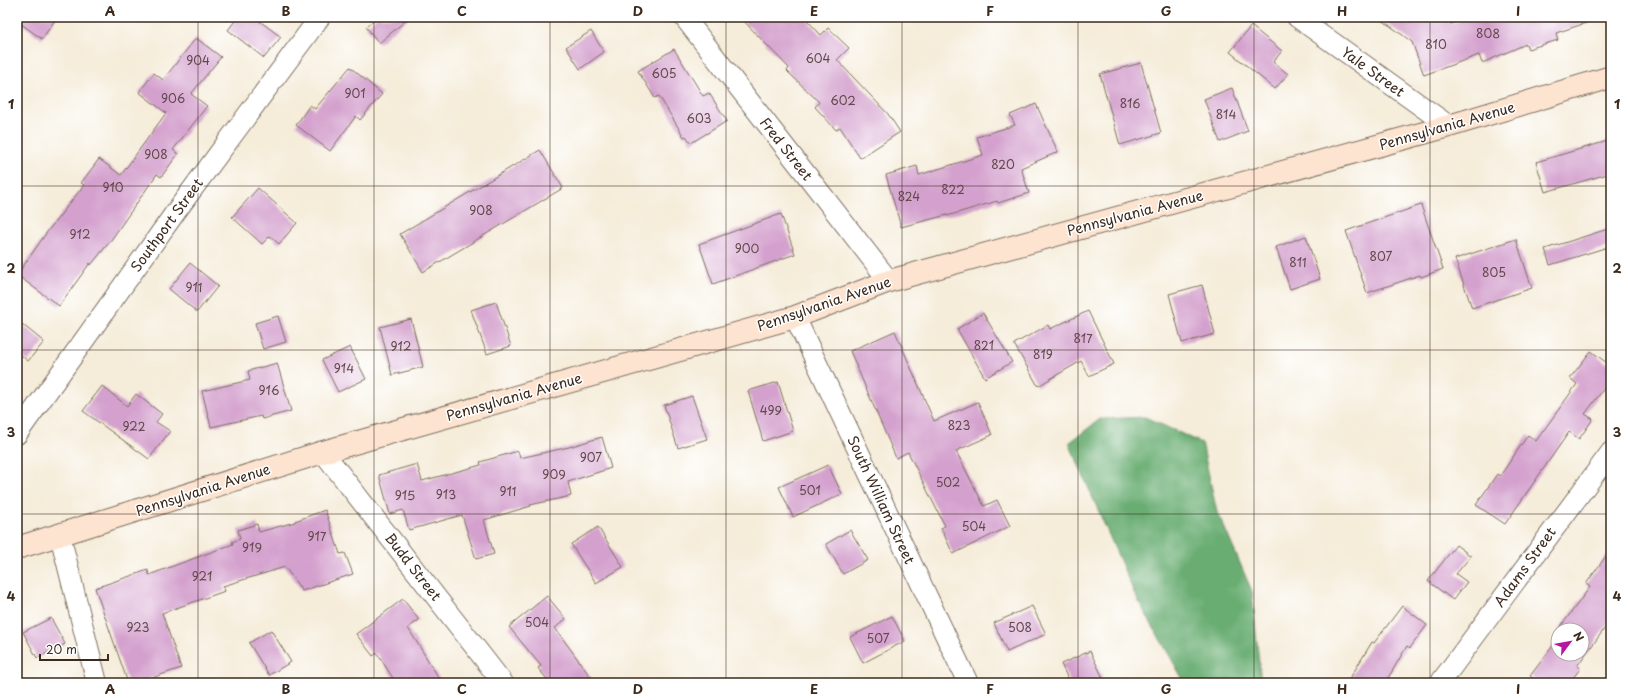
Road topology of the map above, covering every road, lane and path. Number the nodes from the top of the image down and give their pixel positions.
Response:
1 (320, 17) edge
2 (684, 17) edge
3 (1298, 17) edge
4 (1611, 78) edge
5 (1449, 126) junction
6 (889, 281) junction
7 (795, 317) junction
8 (17, 434) edge
9 (323, 452) junction
10 (1611, 452) edge
11 (60, 535) junction
12 (17, 548) edge
13 (97, 683) edge
14 (503, 683) edge
15 (968, 683) edge
16 (1440, 683) edge

1 - 8 street, Southport Street
2 - 6 street, Fred Street
3 - 5 street, Yale Street
4 - 5 main road, Pennsylvania Avenue
5 - 6 main road, Pennsylvania Avenue
6 - 7 main road, Pennsylvania Avenue
7 - 9 main road, Pennsylvania Avenue
7 - 15 street, South William Street
9 - 11 main road, Pennsylvania Avenue
9 - 14 street, Budd Street
10 - 16 street, Adams Street
11 - 12 main road, Pennsylvania Avenue
11 - 13 street

